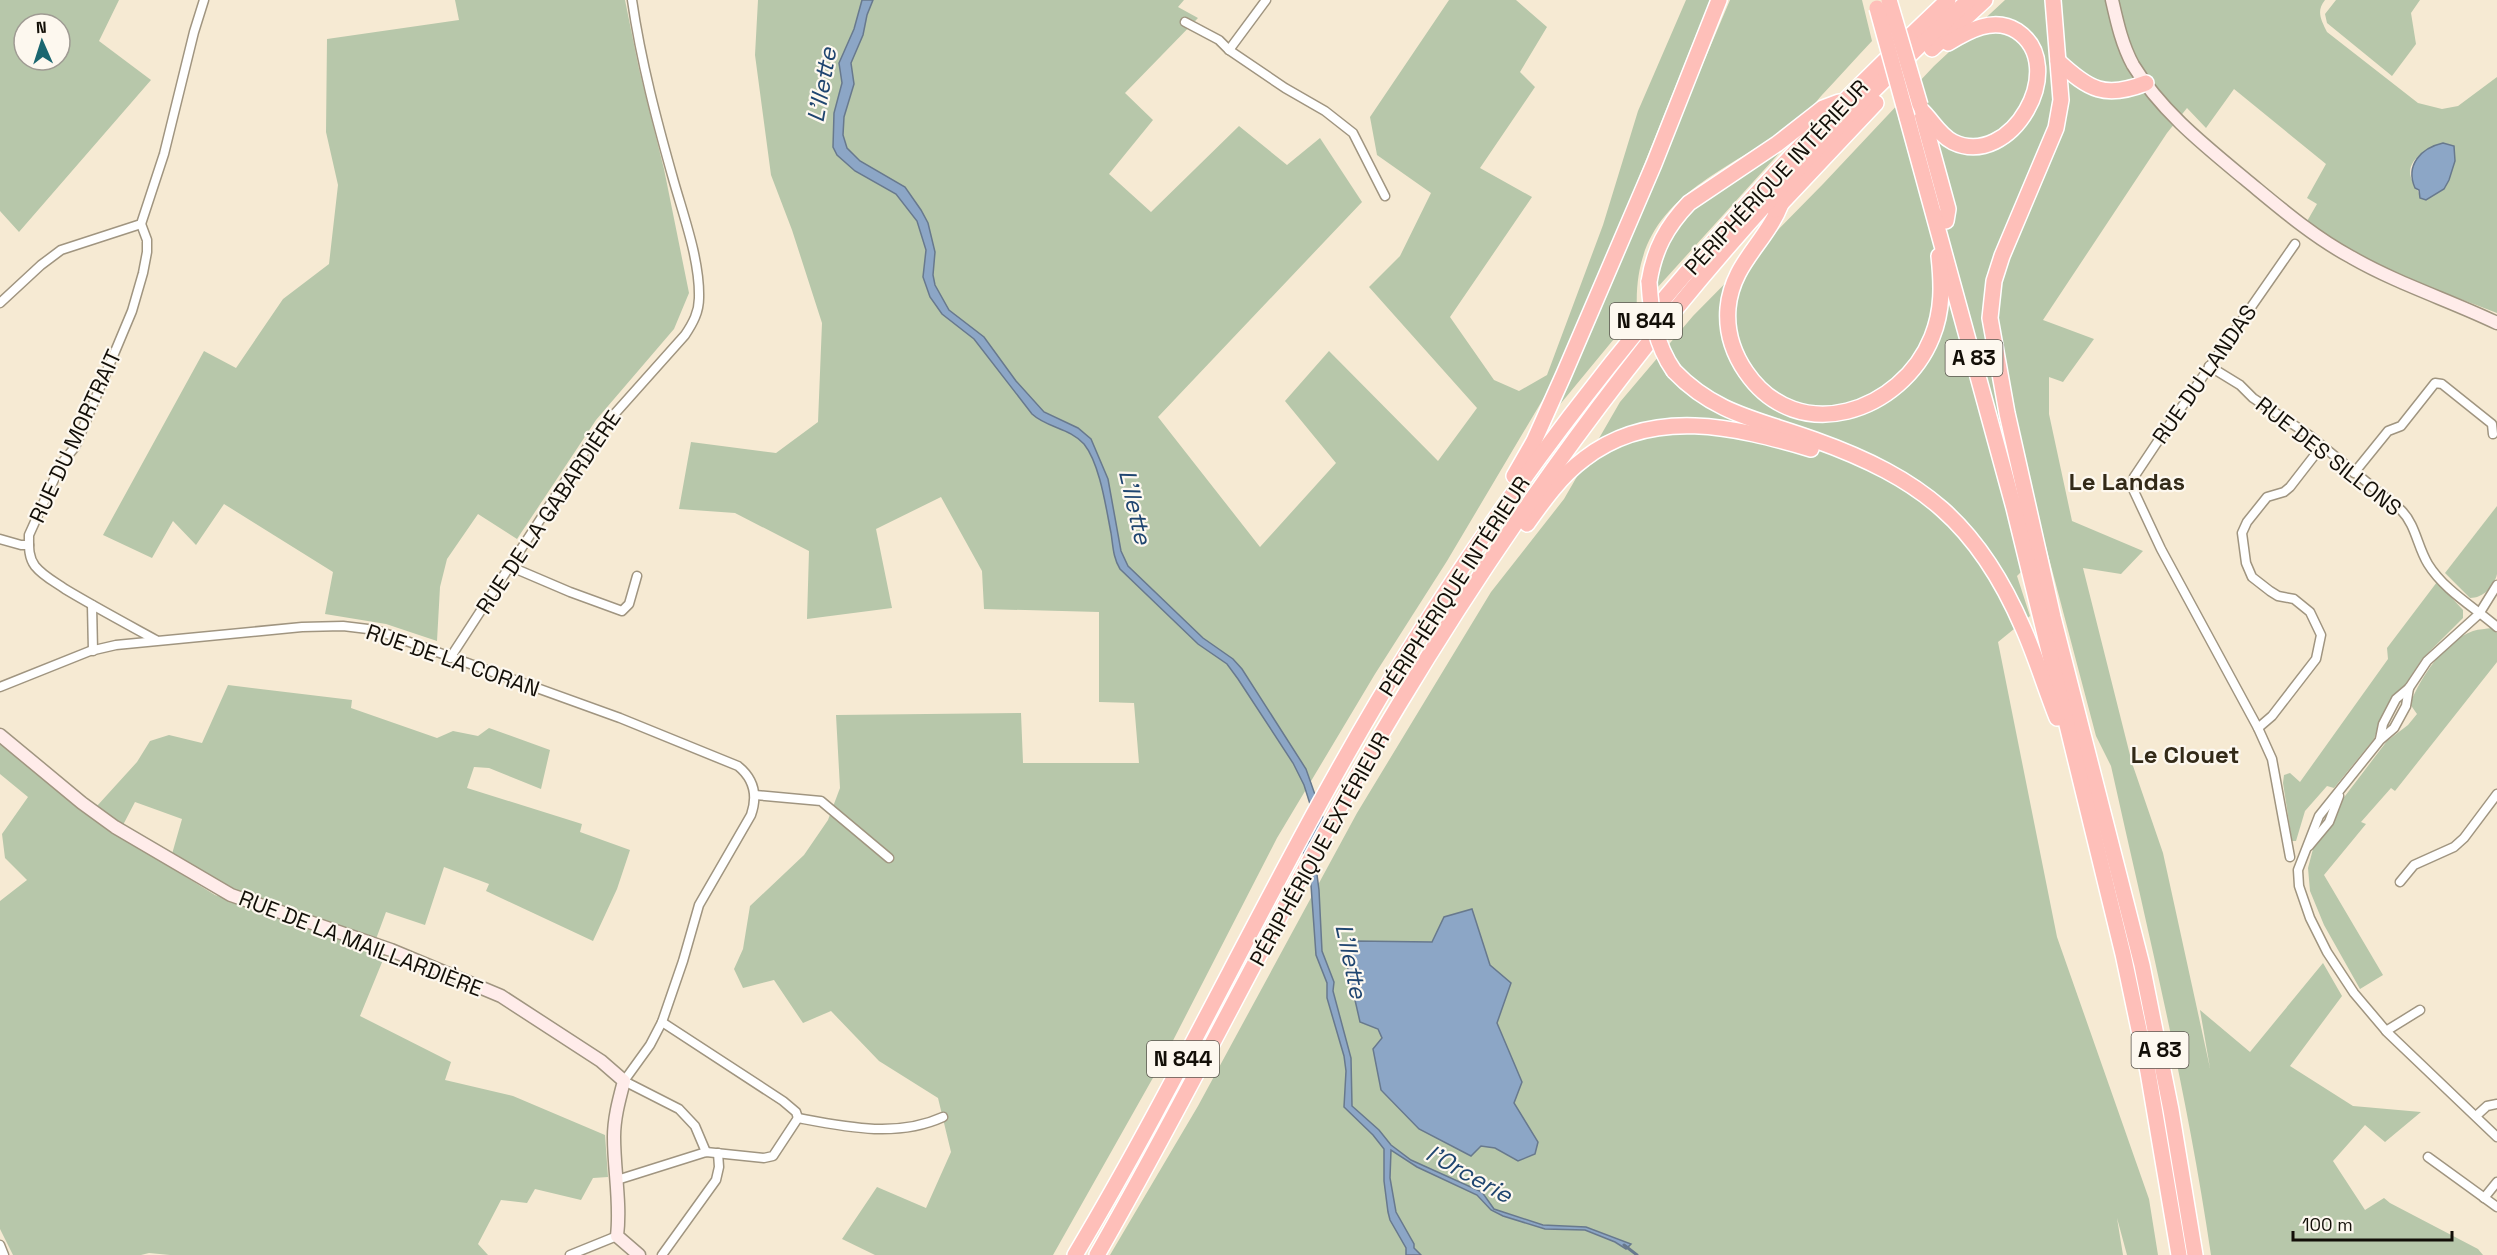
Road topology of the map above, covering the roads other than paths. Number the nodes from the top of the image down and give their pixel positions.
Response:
1 (204, 0) edge
2 (632, 0) edge
3 (1266, 0) edge
4 (1719, 0) edge
5 (1948, 0) edge
6 (1969, 0) edge
7 (1985, 0) edge
8 (2053, 0) edge
9 (2112, 0) edge
10 (1881, 2) edge
11 (1185, 22) dead end
12 (1934, 47) junction
13 (1230, 50) junction
14 (2058, 61) junction
15 (2146, 83) junction
16 (1844, 101) junction
17 (1916, 111) junction
18 (1385, 196) dead end
19 (1781, 204) junction
20 (1934, 209) junction
21 (141, 224) junction
22 (2295, 244) dead end
23 (1693, 289) junction
24 (0, 303) edge
25 (2497, 323) edge
26 (2209, 366) junction
27 (2493, 434) dead end
28 (2321, 447) junction
29 (1861, 458) junction
30 (2354, 473) junction
31 (2020, 503) junction
32 (1507, 535) junction
33 (0, 539) edge
34 (2029, 540) junction
35 (29, 545) junction
36 (1469, 557) junction
37 (509, 566) junction
38 (637, 576) dead end
39 (2497, 585) edge
40 (92, 605) junction
41 (2479, 614) junction
42 (2497, 627) edge
43 (156, 640) junction
44 (93, 651) junction
45 (450, 658) junction
46 (0, 687) edge
47 (2258, 728) junction
48 (0, 735) edge
49 (2071, 751) junction
50 (2497, 794) edge
51 (755, 795) junction
52 (2290, 857) dead end
53 (889, 858) dead end
54 (2400, 882) dead end
55 (2420, 1010) dead end
56 (662, 1022) junction
57 (2386, 1031) junction
58 (624, 1081) junction
59 (2497, 1104) edge
60 (2476, 1116) junction
61 (943, 1117) dead end
62 (798, 1118) junction
63 (2497, 1137) edge
64 (706, 1152) junction
65 (718, 1153) junction
66 (2428, 1157) dead end
67 (617, 1180) junction
68 (2497, 1182) edge
69 (2484, 1198) junction
70 (2497, 1207) edge
71 (616, 1236) junction
72 (0, 1245) edge
73 (4, 1255) edge
74 (570, 1255) edge
75 (639, 1255) edge
76 (662, 1255) edge
77 (1075, 1255) edge
78 (1097, 1255) edge
79 (2179, 1255) edge
80 (2195, 1255) edge

1 - 21 street
2 - 37 street, RUE DE LA GABARDIÈRE
3 - 13 street
4 - 36 highway
5 - 16 highway, PÉRIPHÉRIQUE INTÉRIEUR / N 844
6 - 23 highway, PÉRIPHÉRIQUE EXTÉRIEUR / N 844
7 - 12 highway
8 - 14 highway
9 - 15 street
10 - 17 highway, bridge
11 - 13 street
12 - 17 highway
12 - 19 highway
13 - 18 street
14 - 15 highway
14 - 31 highway
15 - 25 street
16 - 29 highway, bridge
16 - 36 highway, PÉRIPHÉRIQUE INTÉRIEUR / N 844
17 - 20 highway, A 83
17 - 31 highway, A 83
19 - 20 highway
19 - 23 highway
20 - 31 highway, A 83
21 - 24 street
21 - 35 street, RUE DU MORTRAIT
22 - 26 street, RUE DU LANDAS
23 - 32 highway, PÉRIPHÉRIQUE EXTÉRIEUR / N 844
26 - 28 street, RUE DES SILLONS
26 - 47 street, RUE DU LANDAS
27 - 30 street
28 - 30 street, RUE DES SILLONS
28 - 47 street
29 - 32 highway
29 - 49 highway
30 - 41 street, RUE DES SILLONS
31 - 34 highway
32 - 78 highway, PÉRIPHÉRIQUE EXTÉRIEUR / N 844
33 - 35 street, RUE DU MORTRAIT
34 - 49 highway, A 83
34 - 80 highway, A 83
35 - 40 street, RUE DU MORTRAIT
36 - 77 highway, PÉRIPHÉRIQUE INTÉRIEUR / N 844
37 - 38 street
37 - 45 street, RUE DE LA GABARDIÈRE
39 - 41 street
40 - 43 street, RUE DU MORTRAIT
40 - 44 street
41 - 42 street, RUE DES SILLONS
41 - 57 street
43 - 44 street, RUE DE LA CORAN
43 - 45 street, RUE DE LA CORAN
44 - 46 street, RUE DE LA CORAN
45 - 51 street, RUE DE LA CORAN
47 - 52 street
48 - 58 street, RUE DE LA MAILLARDIÈRE
49 - 79 highway, A 83
50 - 54 street
51 - 53 street
51 - 56 street
55 - 57 street
56 - 58 street
56 - 62 street
57 - 60 street
58 - 64 street
58 - 67 street
59 - 60 street
60 - 63 street
61 - 62 street
62 - 65 street
64 - 65 street
64 - 67 street
65 - 76 street
66 - 69 street
67 - 71 street
68 - 69 street
69 - 70 street
71 - 74 street
71 - 75 street
72 - 73 street

